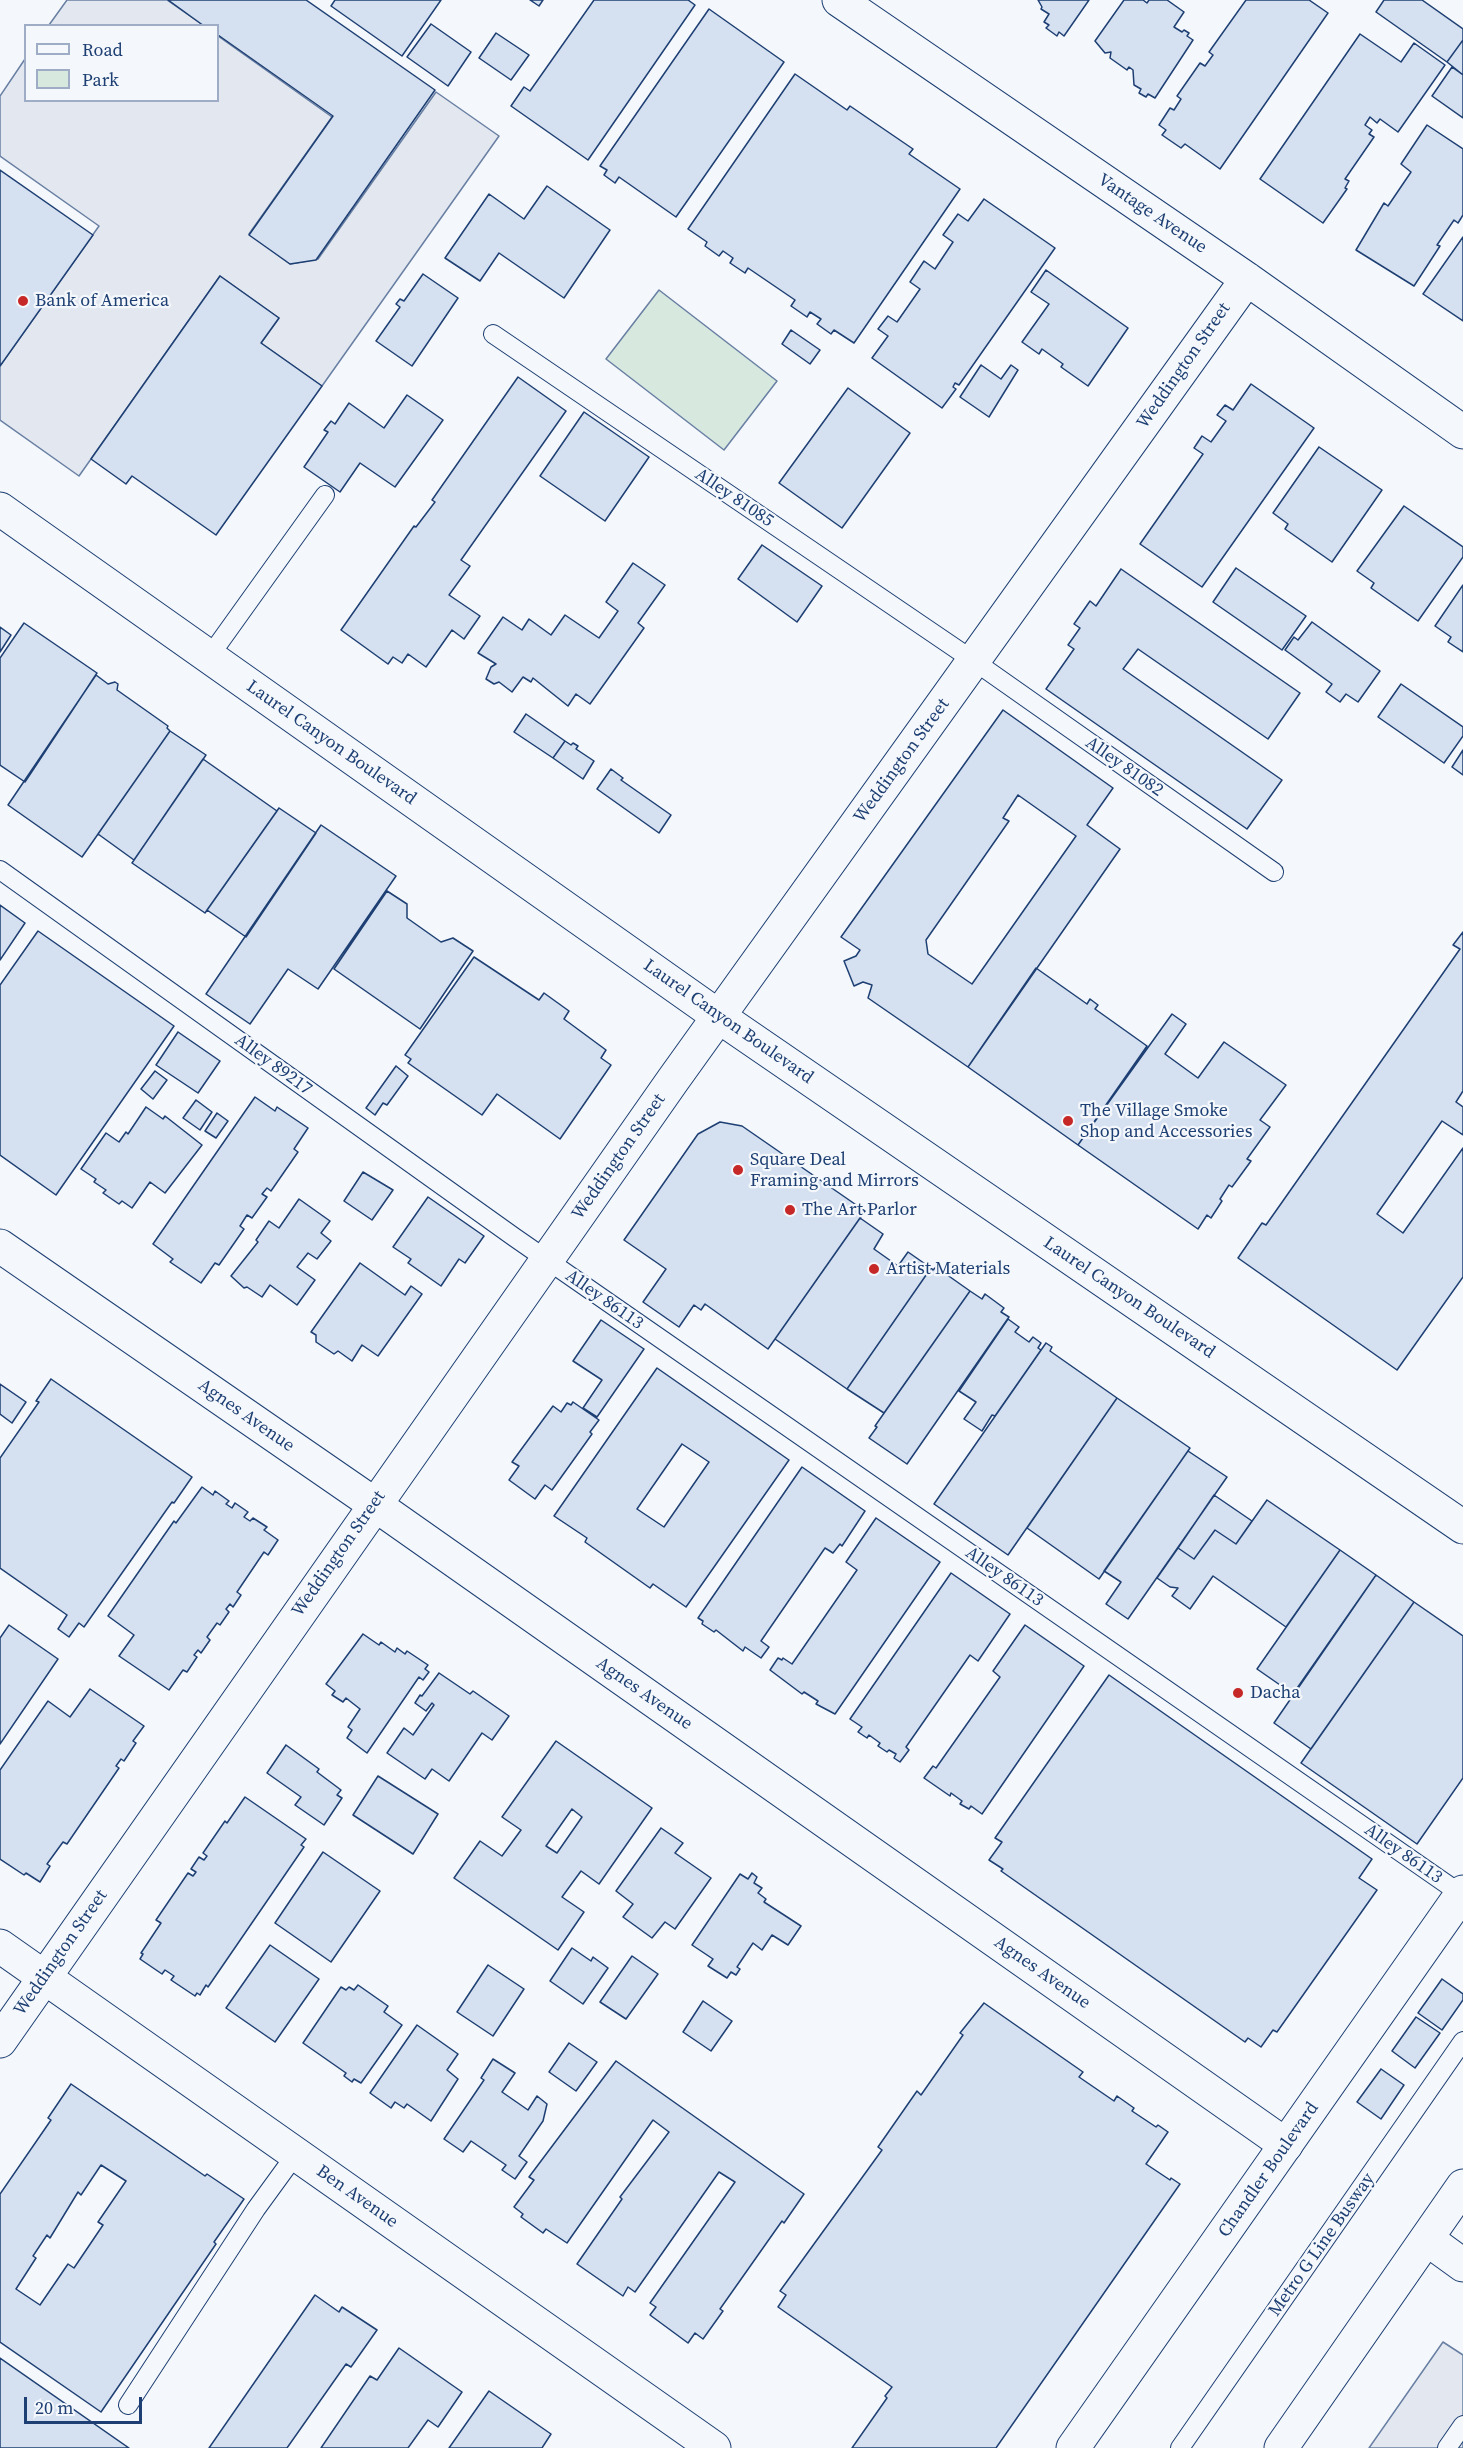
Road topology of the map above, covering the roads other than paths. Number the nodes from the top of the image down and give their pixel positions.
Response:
1 (839, 0) edge
2 (1246, 279) junction
3 (493, 334) dead end
4 (1463, 432) edge
5 (325, 495) dead end
6 (0, 509) edge
7 (209, 657) junction
8 (974, 661) junction
9 (0, 870) edge
10 (1274, 872) dead end
11 (718, 1016) junction
12 (0, 1246) edge
13 (546, 1260) junction
14 (374, 1504) junction
15 (1463, 1527) edge
16 (1462, 1893) edge
17 (0, 1946) edge
18 (44, 1977) junction
19 (0, 2041) edge
20 (1463, 2041) edge
21 (1286, 2145) junction
22 (296, 2154) junction
23 (1463, 2186) edge
24 (1427, 2239) junction
25 (1463, 2265) edge
26 (128, 2405) dead end
27 (1463, 2425) edge
28 (714, 2448) edge
29 (1073, 2448) edge
30 (1180, 2448) edge
31 (1281, 2448) edge
32 (1447, 2448) edge

1 - 2 street, Vantage Avenue
2 - 4 street, Vantage Avenue
2 - 8 street, Weddington Street
3 - 8 lane, Alley 81085
5 - 7 lane
6 - 7 street, Laurel Canyon Boulevard
7 - 11 street, Laurel Canyon Boulevard
8 - 10 lane, Alley 81082
8 - 11 street, Weddington Street
9 - 13 lane, Alley 89217
11 - 13 street, Weddington Street
11 - 15 street, Laurel Canyon Boulevard
12 - 14 street, Agnes Avenue
13 - 14 street, Weddington Street
13 - 16 lane, Alley 86113
14 - 18 street, Weddington Street
14 - 21 street, Agnes Avenue
16 - 21 street, Chandler Boulevard
17 - 18 street, Ben Avenue
18 - 19 street, Weddington Street
18 - 22 street, Ben Avenue
20 - 30 lane, Metro G Line Busway
21 - 29 street, Chandler Boulevard
22 - 26 lane
22 - 28 street, Ben Avenue
23 - 24 street
24 - 25 street
24 - 31 street
27 - 32 lane

